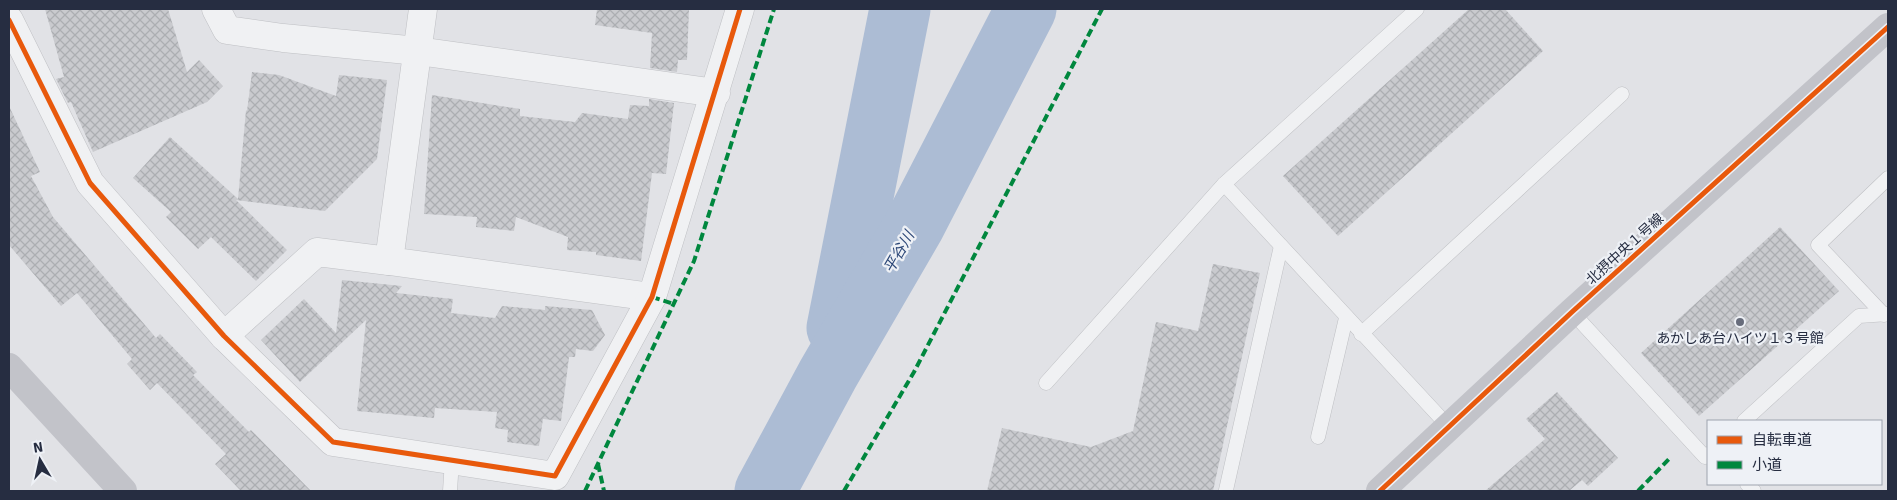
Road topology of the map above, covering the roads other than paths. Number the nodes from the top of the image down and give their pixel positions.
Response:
1 (216, 9) edge
2 (423, 9) edge
3 (740, 9) edge
4 (1417, 9) edge
5 (9, 20) edge
6 (1888, 27) edge
7 (418, 51) junction
8 (716, 93) junction
9 (1622, 94) dead end
10 (1888, 178) edge
11 (1224, 184) junction
12 (1281, 246) junction
13 (389, 261) junction
14 (652, 297) junction
15 (1572, 312) junction
16 (1886, 314) edge
17 (1346, 318) junction
18 (1361, 334) junction
19 (224, 336) junction
20 (9, 367) edge
21 (1046, 383) dead end
22 (1745, 420) edge
23 (1449, 427) junction
24 (1318, 437) dead end
25 (1707, 455) edge
26 (452, 460) junction
27 (1226, 490) edge
28 (122, 491) edge
29 (450, 491) edge
30 (1380, 491) edge

1 - 7 street
2 - 7 street
3 - 8 street
4 - 11 lane
5 - 19 street
6 - 15 street, 北摂中央１号線
7 - 8 street
7 - 13 street
8 - 14 street
9 - 18 lane
10 - 16 lane
11 - 12 lane
11 - 21 lane
12 - 17 lane
12 - 27 lane
13 - 14 street
13 - 19 street
14 - 26 street
15 - 23 street, 北摂中央１号線
15 - 25 lane
16 - 22 lane
17 - 18 lane
17 - 24 lane
18 - 23 lane
19 - 26 street
20 - 28 street
23 - 30 street, 北摂中央１号線
26 - 29 lane

